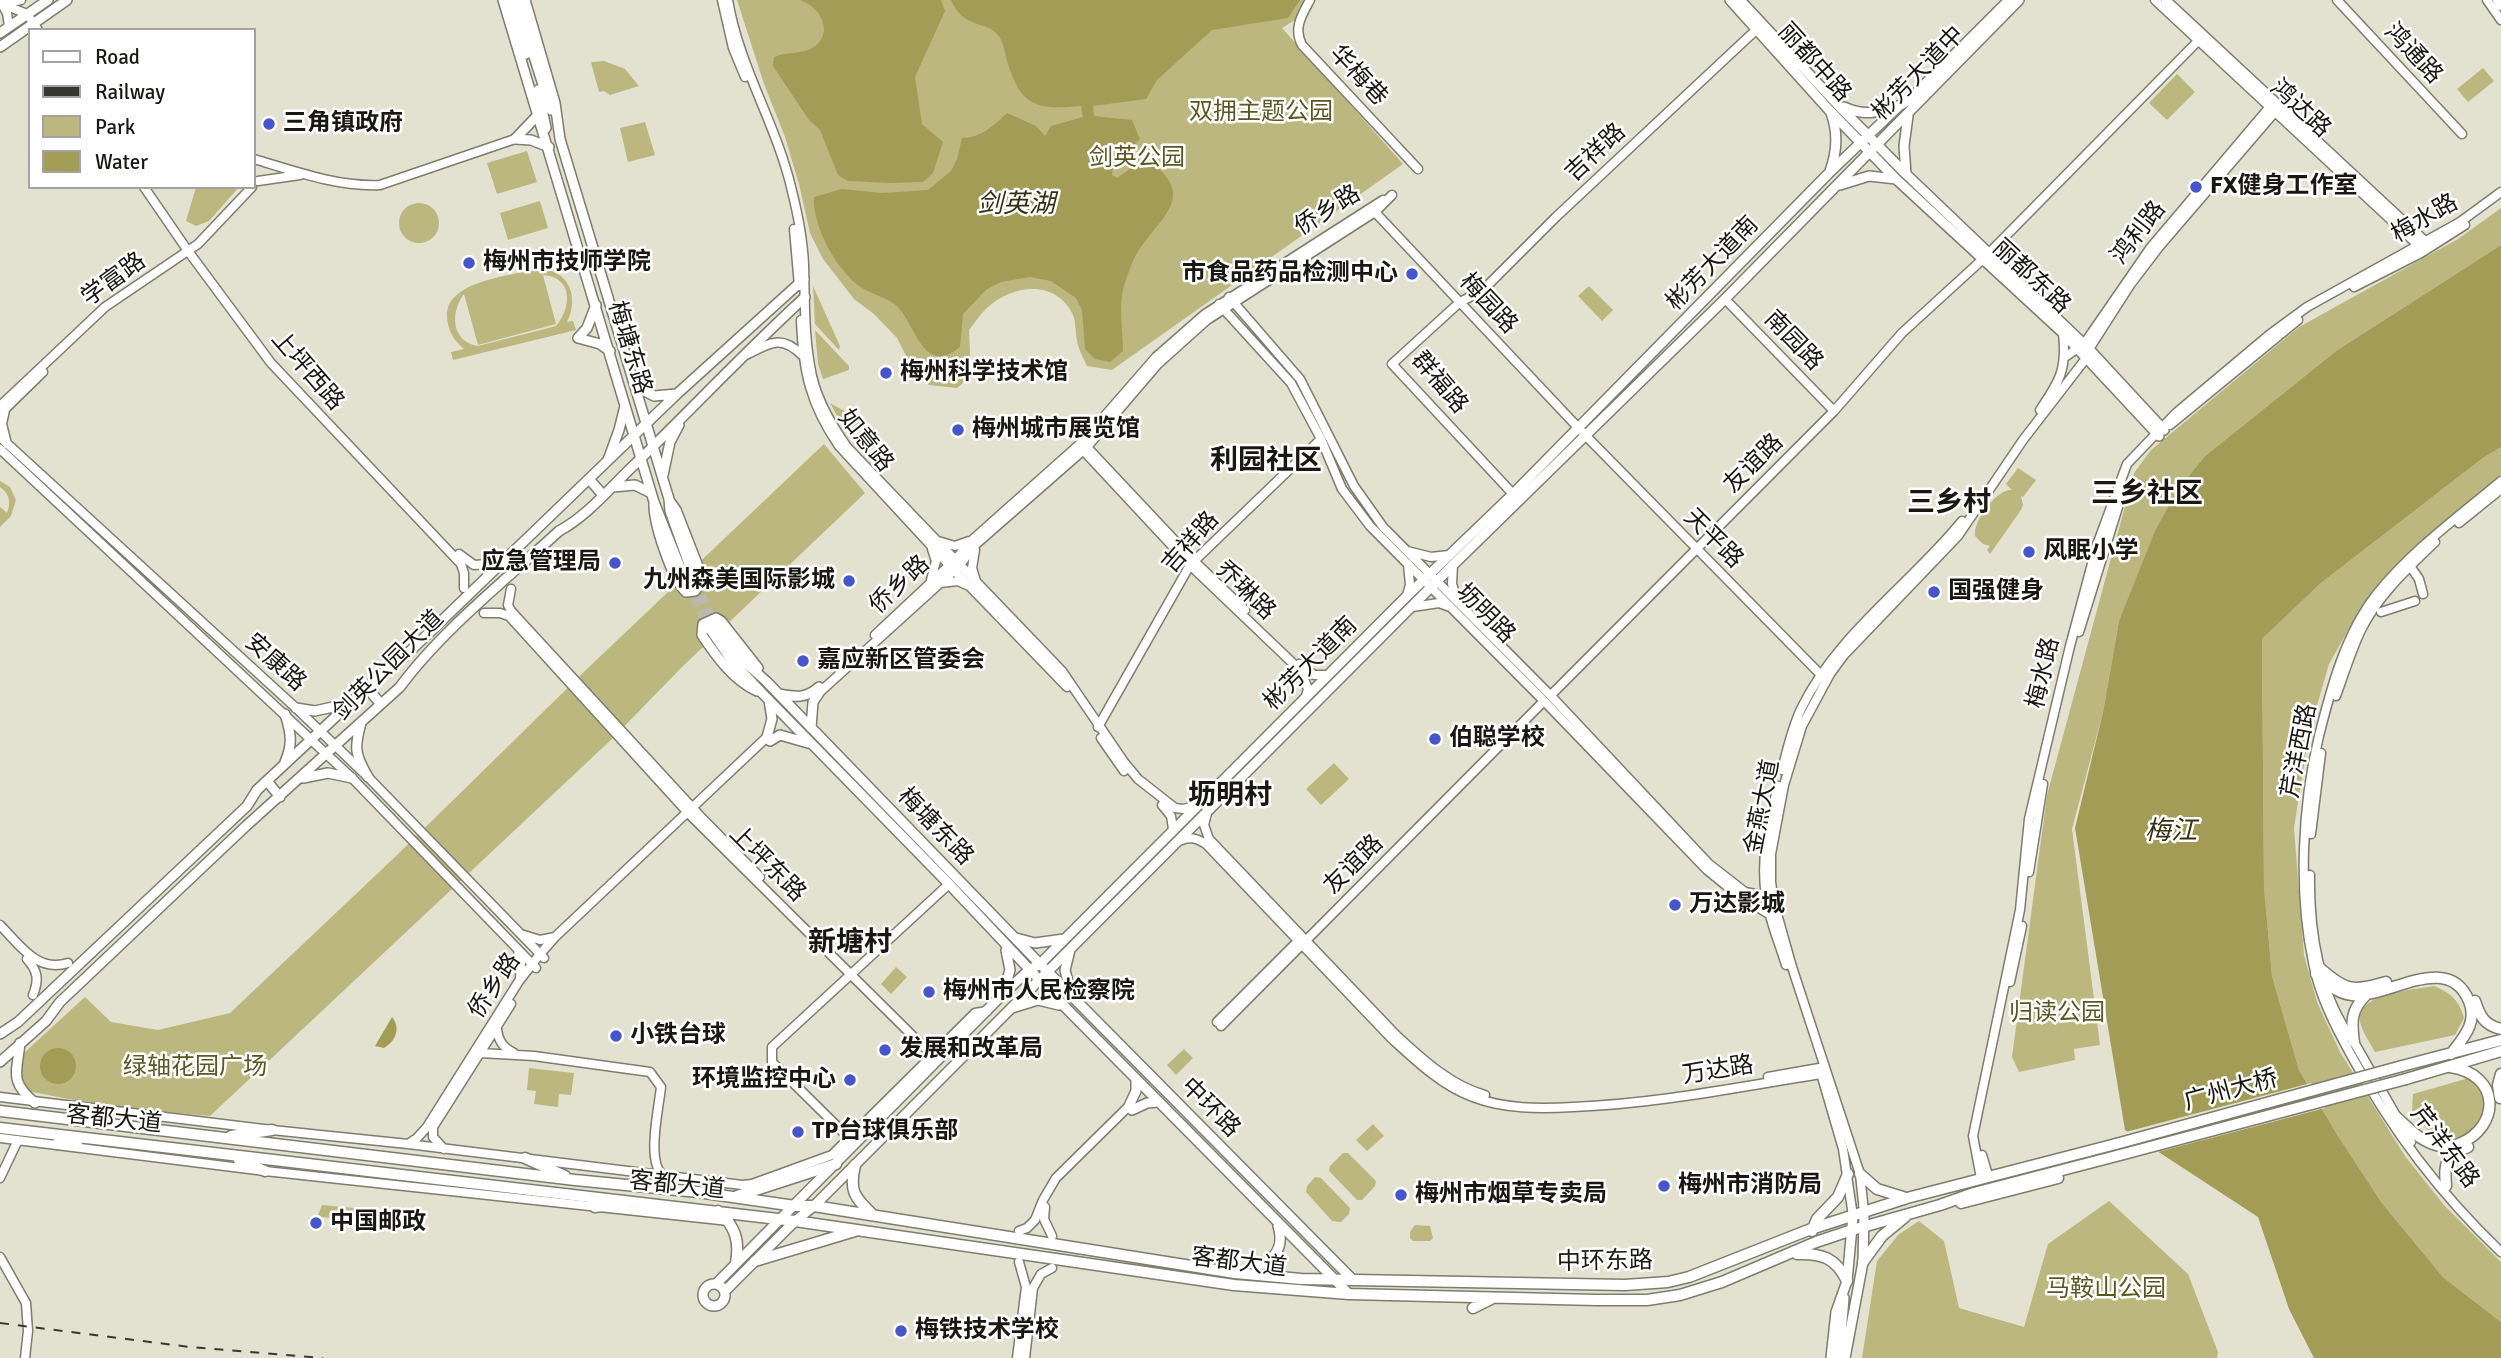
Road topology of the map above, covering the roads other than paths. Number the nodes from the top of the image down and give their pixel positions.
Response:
1 (21, 0) edge
2 (48, 0) edge
3 (67, 0) edge
4 (722, 0) edge
5 (728, 0) edge
6 (1310, 0) edge
7 (1730, 0) edge
8 (1740, 0) edge
9 (2010, 0) edge
10 (2019, 0) edge
11 (2155, 0) edge
12 (2166, 0) edge
13 (2337, 0) edge
14 (2487, 0) edge
15 (2497, 0) edge
16 (514, 2) edge
17 (1, 4) edge
18 (2501, 6) edge
19 (27, 14) junction
20 (2501, 20) edge
21 (9, 26) junction
22 (34, 27) edge
23 (1757, 29) junction
24 (28, 31) edge
25 (0, 33) edge
26 (2199, 40) junction
27 (0, 47) edge
28 (1899, 106) junction
29 (1833, 107) junction
30 (2273, 107) junction
31 (1909, 115) junction
32 (537, 116) junction
33 (2462, 134) dead end
34 (514, 139) junction
35 (1864, 139) junction
36 (549, 147) junction
37 (1874, 148) junction
38 (258, 161) edge
39 (1418, 170) dead end
40 (1829, 173) junction
41 (1906, 174) junction
42 (307, 175) junction
43 (1896, 179) junction
44 (256, 183) edge
45 (256, 185) edge
46 (1835, 187) junction
47 (147, 189) edge
48 (251, 189) edge
49 (2501, 191) edge
50 (2501, 198) edge
51 (1373, 209) joint
52 (2422, 244) junction
53 (190, 252) junction
54 (1986, 256) junction
55 (801, 281) junction
56 (1726, 299) junction
57 (802, 300) junction
58 (1231, 300) junction
59 (1460, 302) junction
60 (596, 305) junction
61 (1221, 307) junction
62 (2063, 333) junction
63 (2085, 350) junction
64 (610, 351) junction
65 (802, 355) junction
66 (2065, 356) junction
67 (739, 359) junction
68 (2067, 376) junction
69 (635, 386) junction
70 (678, 393) junction
71 (625, 401) junction
72 (2, 410) edge
73 (1834, 411) junction
74 (682, 418) junction
75 (646, 425) junction
76 (1578, 428) junction
77 (2160, 432) junction
78 (635, 435) junction
79 (0, 437) edge
80 (1587, 437) junction
81 (1321, 439) junction
82 (4, 446) edge
83 (1082, 446) junction
84 (653, 447) junction
85 (641, 458) junction
86 (21, 462) junction
87 (607, 462) junction
88 (589, 479) junction
89 (662, 480) junction
90 (2501, 481) edge
91 (2501, 489) edge
92 (607, 491) junction
93 (1513, 494) junction
94 (652, 497) junction
95 (669, 499) junction
96 (933, 543) junction
97 (973, 543) junction
98 (1696, 550) junction
99 (1407, 551) junction
100 (1449, 555) junction
101 (462, 562) junction
102 (1192, 563) junction
103 (489, 564) dead end
104 (1408, 564) junction
105 (1453, 565) junction
106 (954, 566) junction
107 (2410, 566) junction
108 (1427, 576) junction
109 (940, 583) junction
110 (928, 585) junction
111 (974, 585) junction
112 (1438, 587) junction
113 (464, 588) dead end
114 (510, 589) dead end
115 (2423, 594) dead end
116 (1407, 596) junction
117 (2415, 601) dead end
118 (1455, 605) junction
119 (1412, 607) junction
120 (2381, 612) dead end
121 (484, 613) dead end
122 (510, 614) junction
123 (1302, 669) junction
124 (1327, 675) junction
125 (1822, 676) junction
126 (766, 681) junction
127 (366, 688) junction
128 (820, 689) junction
129 (779, 694) junction
130 (1306, 696) junction
131 (766, 697) junction
132 (1545, 698) junction
133 (351, 702) junction
134 (381, 704) junction
135 (296, 708) junction
136 (285, 714) junction
137 (361, 723) junction
138 (1098, 727) junction
139 (811, 728) junction
140 (320, 731) junction
141 (312, 739) junction
142 (769, 739) junction
143 (811, 744) junction
144 (336, 746) junction
145 (327, 754) junction
146 (283, 766) junction
147 (368, 777) junction
148 (301, 778) junction
149 (352, 778) junction
150 (267, 781) junction
151 (280, 797) junction
152 (1196, 806) junction
153 (1169, 808) junction
154 (692, 812) junction
155 (1207, 813) junction
156 (1173, 829) junction
157 (1177, 842) junction
158 (949, 884) junction
159 (1766, 896) junction
160 (1769, 914) junction
161 (0, 925) edge
162 (518, 931) junction
163 (0, 932) edge
164 (507, 937) junction
165 (555, 937) junction
166 (1015, 937) junction
167 (1066, 938) junction
168 (1302, 941) junction
169 (1005, 946) junction
170 (517, 947) junction
171 (1070, 948) junction
172 (91, 953) junction
173 (542, 956) junction
174 (33, 962) junction
175 (68, 963) dead end
176 (100, 964) junction
177 (534, 966) junction
178 (1044, 967) junction
179 (1029, 970) junction
180 (852, 974) junction
181 (2320, 974) junction
182 (1038, 979) junction
183 (519, 981) junction
184 (33, 995) dead end
185 (1002, 995) junction
186 (2366, 995) junction
187 (1072, 996) junction
188 (1064, 1006) junction
189 (1008, 1010) junction
190 (1219, 1024) dead end
191 (497, 1026) junction
192 (2501, 1028) edge
193 (0, 1034) edge
194 (2501, 1040) edge
195 (2354, 1042) junction
196 (20, 1043) junction
197 (2501, 1051) edge
198 (480, 1053) junction
199 (2451, 1054) junction
200 (520, 1055) junction
201 (936, 1057) junction
202 (0, 1062) edge
203 (2367, 1066) joint
204 (2450, 1067) junction
205 (1820, 1071) junction
206 (2501, 1074) edge
207 (1136, 1080) junction
208 (2366, 1083) joint
209 (0, 1097) edge
210 (1158, 1102) junction
211 (35, 1103) junction
212 (78, 1106) junction
213 (2501, 1106) edge
214 (1131, 1108) junction
215 (0, 1111) edge
216 (2394, 1115) junction
217 (108, 1125) junction
218 (430, 1127) junction
219 (0, 1128) edge
220 (164, 1130) junction
221 (272, 1130) junction
222 (181, 1132) junction
223 (2488, 1137) dead end
224 (0, 1138) edge
225 (217, 1138) junction
226 (849, 1138) junction
227 (18, 1140) junction
228 (97, 1140) junction
229 (408, 1143) junction
230 (57, 1144) junction
231 (158, 1146) junction
232 (2452, 1146) junction
233 (655, 1147) junction
234 (176, 1148) junction
235 (444, 1149) junction
236 (229, 1155) junction
237 (526, 1158) junction
238 (1856, 1161) junction
239 (836, 1164) junction
240 (855, 1165) junction
241 (1982, 1167) junction
242 (1847, 1168) junction
243 (265, 1171) junction
244 (640, 1172) junction
245 (1860, 1174) junction
246 (663, 1175) junction
247 (0, 1178) edge
248 (575, 1180) junction
249 (2441, 1184) junction
250 (1943, 1188) junction
251 (698, 1192) junction
252 (735, 1197) junction
253 (1907, 1198) junction
254 (628, 1202) junction
255 (1940, 1205) junction
256 (795, 1206) junction
257 (814, 1206) junction
258 (595, 1207) junction
259 (696, 1209) junction
260 (717, 1211) junction
261 (1864, 1212) junction
262 (1041, 1213) junction
263 (1910, 1213) junction
264 (873, 1216) junction
265 (1853, 1216) junction
266 (781, 1219) junction
267 (896, 1219) junction
268 (729, 1221) junction
269 (795, 1221) junction
270 (1278, 1224) junction
271 (987, 1226) dead end
272 (1864, 1226) junction
273 (1811, 1229) junction
274 (858, 1230) junction
275 (1852, 1230) junction
276 (971, 1231) junction
277 (1019, 1231) dead end
278 (893, 1234) junction
279 (1052, 1236) dead end
280 (1816, 1242) junction
281 (2501, 1244) edge
282 (965, 1246) junction
283 (2501, 1252) edge
284 (1327, 1254) junction
285 (1793, 1254) junction
286 (978, 1256) dead end
287 (0, 1257) edge
288 (755, 1261) junction
289 (1019, 1262) dead end
290 (1863, 1262) junction
291 (736, 1263) junction
292 (1097, 1265) junction
293 (1052, 1268) dead end
294 (1260, 1270) junction
295 (1080, 1272) dead end
296 (1324, 1275) junction
297 (1352, 1279) junction
298 (1335, 1280) junction
299 (1407, 1281) junction
300 (1847, 1281) junction
301 (1211, 1282) junction
302 (716, 1284) junction
303 (1625, 1285) junction
304 (1030, 1288) junction
305 (1260, 1288) junction
306 (1195, 1290) dead end
307 (725, 1291) junction
308 (1300, 1292) junction
309 (1349, 1294) junction
310 (1407, 1295) junction
311 (1844, 1296) junction
312 (1494, 1298) junction
313 (1609, 1300) junction
314 (1640, 1300) junction
315 (1473, 1308) dead end
316 (24, 1358) edge
317 (1017, 1358) edge
318 (1025, 1358) edge
319 (1831, 1358) edge
320 (1839, 1358) edge
321 (1845, 1358) edge

1 - 17 street
2 - 19 main road
3 - 22 main road
4 - 55 street, 如意路
5 - 55 street, 如意路
6 - 39 street, 华梅巷
7 - 23 main road, 丽都中路
8 - 29 main road, 丽都中路
9 - 28 main road, 彬芳大道中
10 - 31 main road, 彬芳大道中
11 - 26 street, 鸿达路
12 - 30 street, 鸿达路
13 - 33 street, 鸿通路
14 - 20 street
15 - 18 street
16 - 32 main road, 梅塘东路
16 - 36 main road
16 - 69 main road, 梅塘东路
17 - 19 street
17 - 21 street
19 - 21 main road
19 - 22 street
21 - 25 main road
23 - 29 main road, 丽都中路
23 - 59 street, 吉祥路
24 - 27 main road
26 - 30 street, 鸿达路
26 - 54 street, 友谊路
28 - 29 main road
28 - 35 main road, 彬芳大道中
29 - 35 main road, 丽都中路
29 - 40 main road
30 - 52 street, 鸿达路
30 - 63 street, 鸿利路
31 - 37 main road, 彬芳大道中
31 - 41 main road
32 - 34 main road
32 - 36 main road, 梅塘东路
34 - 36 main road
34 - 42 street, 学富路
35 - 37 main road, 丽都中路
35 - 40 main road, 彬芳大道南
36 - 60 main road, 梅塘东路
37 - 41 main road, 丽都东路
37 - 43 main road, 丽都东路
37 - 46 main road, 彬芳大道南
38 - 42 street, 学富路
38 - 44 street, 学富路
40 - 76 main road, 彬芳大道南
41 - 54 main road, 丽都东路
42 - 45 street
43 - 46 main road
43 - 54 main road, 丽都东路
46 - 56 main road, 彬芳大道南
47 - 53 street, 上坪西路
48 - 53 street, 学富路
49 - 52 street, 梅水路
50 - 77 street, 梅水路
51 - 58 street, 侨乡路
51 - 59 street, 梅园路
52 - 77 street, 梅水路
53 - 72 street, 学富路
53 - 101 street, 上坪西路
54 - 62 main road, 丽都东路
54 - 63 main road, 丽都东路
54 - 73 street, 友谊路
55 - 57 street, 如意路
55 - 70 main road, 剑英公园大道
56 - 73 street, 南园路
56 - 80 main road, 彬芳大道南
57 - 65 street, 如意路
57 - 67 main road, 剑英公园大道
57 - 96 street, 如意路
58 - 61 street, 侨乡路
58 - 99 street, 坜明路
59 - 76 street, 梅园路
59 - 93 street, 群福路
60 - 64 main road, 梅塘东路
60 - 64 main road
61 - 81 street, 坜明路
61 - 83 street, 侨乡路
62 - 63 main road, 丽都东路
62 - 66 street, 金燕大道
63 - 66 street
63 - 68 street, 金燕大道
63 - 77 main road, 丽都东路
64 - 71 main road, 梅塘东路
65 - 67 street
65 - 96 street, 如意路
66 - 68 street, 金燕大道
67 - 74 main road, 剑英公园大道
68 - 125 street, 金燕大道
68 - 238 street, 金燕大道
69 - 70 main road
69 - 75 main road, 梅塘东路
70 - 75 main road, 剑英公园大道
71 - 78 main road, 梅塘东路
71 - 87 main road
72 - 82 street
73 - 98 street, 友谊路
74 - 84 main road, 剑英公园大道
74 - 89 main road
75 - 78 main road, 剑英公园大道
75 - 84 main road, 梅塘东路
76 - 80 street, 天平路
76 - 93 main road, 彬芳大道南
77 - 241 street, 梅水路
78 - 85 main road, 梅塘东路
78 - 87 main road, 剑英公园大道
79 - 82 street, 安康路
80 - 98 street, 天平路
80 - 105 main road, 彬芳大道南
81 - 102 street, 吉祥路
81 - 104 street, 坜明路
82 - 86 street, 安康路
83 - 97 street, 侨乡路
83 - 102 street, 乔琳路
84 - 85 main road, 剑英公园大道
84 - 89 main road, 梅塘东路
85 - 92 main road, 剑英公园大道
85 - 94 main road, 梅塘东路
86 - 135 street, 安康路
86 - 136 street, 安康路
87 - 88 main road, 剑英公园大道
88 - 92 main road
88 - 127 main road, 剑英公园大道
89 - 95 main road, 梅塘东路
90 - 181 street, 芹洋西路
91 - 107 street, 芹洋西路
92 - 94 main road
92 - 134 main road, 剑英公园大道
93 - 100 main road, 彬芳大道南
94 - 95 main road, 梅塘东路
94 - 95 main road
96 - 97 street
96 - 106 street, 如意路
96 - 110 street
97 - 106 street, 侨乡路
97 - 111 street
98 - 125 street, 天平路
98 - 132 street, 友谊路
99 - 100 street
99 - 108 street, 坜明路
100 - 108 main road, 彬芳大道南
101 - 103 street
101 - 113 street
102 - 123 street, 乔琳路
102 - 138 street, 吉祥路
104 - 108 street, 坜明路
104 - 116 street
105 - 112 main road, 彬芳大道南
105 - 118 street
106 - 109 street, 侨乡路
106 - 110 street, 侨乡路
106 - 111 street, 如意路
107 - 115 street
107 - 181 street, 芹洋西路
108 - 112 street, 坜明路
108 - 116 main road, 彬芳大道南
109 - 111 street
109 - 128 street, 侨乡路
110 - 128 street, 侨乡路
111 - 138 street, 如意路
112 - 118 street, 坜明路
112 - 119 main road, 彬芳大道南
114 - 122 street
116 - 124 main road, 彬芳大道南
117 - 120 street
118 - 119 street
118 - 132 street, 坜明路
119 - 155 main road, 彬芳大道南
121 - 122 street
122 - 154 street
123 - 124 street
123 - 130 street
124 - 130 main road, 彬芳大道南
125 - 159 street, 金燕大道
126 - 129 main road, 梅塘东路
126 - 131 main road, 梅塘东路
126 - 131 main road
127 - 133 main road, 剑英公园大道
127 - 134 main road
128 - 129 main road
128 - 139 main road
129 - 139 main road, 梅塘东路
130 - 152 main road, 彬芳大道南
131 - 142 main road
131 - 143 main road, 梅塘东路
132 - 159 street, 坜明路
132 - 160 street, 坜明路
132 - 168 street, 友谊路
133 - 135 main road
133 - 140 main road, 剑英公园大道
134 - 137 main road, 剑英公园大道
135 - 140 street, 安康路
136 - 141 street, 安康路
136 - 146 main road
137 - 144 main road, 剑英公园大道
137 - 147 main road
138 - 153 street, 如意路
139 - 166 main road, 梅塘东路
140 - 141 main road, 剑英公园大道
140 - 144 street, 安康路
141 - 145 street, 安康路
141 - 146 main road, 剑英公园大道
142 - 143 main road
142 - 154 street, 侨乡路
143 - 158 main road, 梅塘东路
144 - 145 main road, 剑英公园大道
144 - 147 street, 安康路
145 - 148 main road, 剑英公园大道
145 - 149 street, 安康路
146 - 150 main road, 剑英公园大道
147 - 162 street, 安康路
148 - 149 main road
148 - 151 main road, 剑英公园大道
149 - 164 street, 安康路
150 - 151 main road
150 - 172 main road, 剑英公园大道
151 - 176 main road, 剑英公园大道
152 - 153 street
152 - 156 main road, 彬芳大道南
153 - 156 street
154 - 165 street, 侨乡路
154 - 173 street, 侨乡路
154 - 180 street, 上坪东路
155 - 157 main road, 彬芳大道南
155 - 168 street
156 - 167 main road, 彬芳大道南
157 - 168 street
157 - 171 main road, 彬芳大道南
158 - 169 main road, 梅塘东路
158 - 180 street
159 - 160 street, 金燕大道
160 - 205 street, 金燕大道
161 - 174 street
162 - 164 street
162 - 165 street
162 - 173 street, 安康路
163 - 174 street
164 - 170 street, 安康路
165 - 173 street, 侨乡路
166 - 167 main road
166 - 178 main road, 梅塘东路
167 - 178 main road, 彬芳大道南
168 - 190 street, 友谊路
168 - 205 street, 万达路
169 - 179 main road, 梅塘东路
169 - 185 main road
170 - 177 street, 安康路
170 - 183 street
171 - 178 main road, 彬芳大道南
171 - 187 main road
172 - 176 main road
172 - 193 main road, 剑英公园大道
173 - 177 street, 侨乡路
174 - 175 street
174 - 184 street
176 - 196 main road, 剑英公园大道
177 - 183 street, 侨乡路
177 - 191 street, 侨乡路
178 - 179 main road, 彬芳大道南
178 - 182 main road, 彬芳大道南
178 - 187 main road, 中环路
179 - 182 main road
179 - 185 main road, 彬芳大道南
180 - 201 street, 上坪东路
180 - 226 street
181 - 186 highway
181 - 192 highway
181 - 195 street, 芹洋西路
181 - 208 street, 芹洋西路
182 - 188 main road, 中环路
182 - 189 main road, 彬芳大道南
183 - 218 street, 侨乡路
185 - 201 main road, 彬芳大道南
186 - 195 highway
186 - 199 highway
187 - 284 main road, 中环路
188 - 189 main road
188 - 207 main road, 中环路
189 - 240 main road, 彬芳大道南
191 - 198 street, 侨乡路
191 - 200 street
194 - 199 highway, 广州大桥
195 - 203 street, 芹洋西路
196 - 202 main road, 剑英公园大道
196 - 211 main road
197 - 204 highway, 广州大桥
198 - 200 street
198 - 218 street, 侨乡路
199 - 250 highway, 广州大桥, bridge
200 - 233 street
201 - 226 street
201 - 239 main road, 彬芳大道南
203 - 216 street, 芹洋东路
204 - 232 highway
204 - 255 highway, 广州大桥, bridge
205 - 242 street, 金燕大道
206 - 213 highway
207 - 210 main road, 中环路
207 - 214 main road
208 - 249 street, 芹洋东路
209 - 211 street
210 - 214 main road
210 - 270 main road, 中环路
211 - 212 street
212 - 217 highway
212 - 221 street
214 - 262 street
215 - 217 highway, 客都大道
216 - 232 highway
216 - 249 street, 芹洋东路
217 - 220 highway, 客都大道
218 - 229 street
218 - 235 street
219 - 228 highway, 客都大道
220 - 222 highway, 客都大道
220 - 231 highway
221 - 225 highway
221 - 229 street
222 - 225 highway, 客都大道
222 - 234 highway
223 - 249 highway
224 - 227 street
225 - 248 highway, 客都大道
226 - 246 street
227 - 230 street
227 - 247 street
228 - 230 highway
228 - 231 highway, 客都大道
229 - 235 street
230 - 243 street
231 - 234 highway, 客都大道
232 - 249 highway
233 - 244 street
233 - 246 street
234 - 236 highway, 客都大道
235 - 237 street
236 - 243 highway
236 - 254 highway, 客都大道
237 - 244 street
237 - 248 highway
238 - 242 street
238 - 245 street, 金燕大道
239 - 252 highway
239 - 256 main road, 彬芳大道南
240 - 257 main road, 彬芳大道南
240 - 264 highway
241 - 250 highway
241 - 255 highway
242 - 265 street, 金燕大道
242 - 273 highway
243 - 258 street
244 - 246 street
245 - 253 highway
245 - 261 street, 金燕大道
248 - 251 highway, 客都大道
249 - 281 street, 芹洋东路
249 - 283 street, 芹洋东路
250 - 253 highway
251 - 252 highway, 客都大道
251 - 259 highway
252 - 256 highway, 客都大道
253 - 261 highway
254 - 258 highway
254 - 259 highway, 客都大道
255 - 263 highway
256 - 257 highway, 客都大道
256 - 266 main road, 彬芳大道南
257 - 264 highway, 客都大道
257 - 269 main road, 彬芳大道南
258 - 268 street
259 - 260 highway, 客都大道
260 - 266 highway, 客都大道
260 - 268 highway
261 - 265 highway, 中环东路
261 - 272 main road, 金燕大道
262 - 277 street
262 - 279 street
263 - 272 highway
263 - 290 highway
264 - 267 highway, 客都大道
265 - 273 highway, 中环东路
265 - 275 main road, 金燕大道
266 - 269 highway, 客都大道
266 - 291 main road, 彬芳大道南
267 - 276 highway, 客都大道
267 - 278 highway
268 - 291 highway
269 - 274 highway, 客都大道
269 - 288 main road, 彬芳大道南
270 - 294 main road
270 - 296 main road, 中环路
271 - 276 highway
272 - 275 highway, 中环东路
272 - 290 main road, 金燕大道
273 - 280 highway
273 - 303 highway, 中环东路
274 - 278 highway, 客都大道
274 - 288 highway
275 - 280 highway, 中环东路
275 - 300 main road, 金燕大道
276 - 294 highway, 客都大道
278 - 282 highway, 客都大道
280 - 285 highway, 中环东路
282 - 286 highway
282 - 292 highway, 客都大道
284 - 296 main road
284 - 297 main road, 中环路
285 - 300 highway
285 - 314 highway, 中环东路
287 - 316 street
288 - 307 main road, 彬芳大道南
289 - 304 street
290 - 321 main road, 金燕大道
291 - 302 main road, 彬芳大道南
292 - 295 highway
292 - 301 highway, 客都大道
293 - 304 street
294 - 296 highway, 客都大道
294 - 305 highway
296 - 298 highway, 客都大道
296 - 308 main road
297 - 298 highway, 中环东路
297 - 299 highway, 中环东路
298 - 309 main road
299 - 303 highway, 中环东路
299 - 310 highway
300 - 311 main road, 金燕大道
301 - 305 highway, 客都大道
301 - 306 highway
302 - 307 main road
302 - 307 main road
303 - 313 highway
303 - 314 highway
304 - 317 street
304 - 318 street
305 - 308 highway, 客都大道
308 - 309 highway, 客都大道
309 - 310 highway, 中环东路
310 - 312 highway, 中环东路
311 - 319 main road
311 - 320 main road
312 - 313 highway, 中环东路
312 - 315 highway
313 - 314 highway, 中环东路

